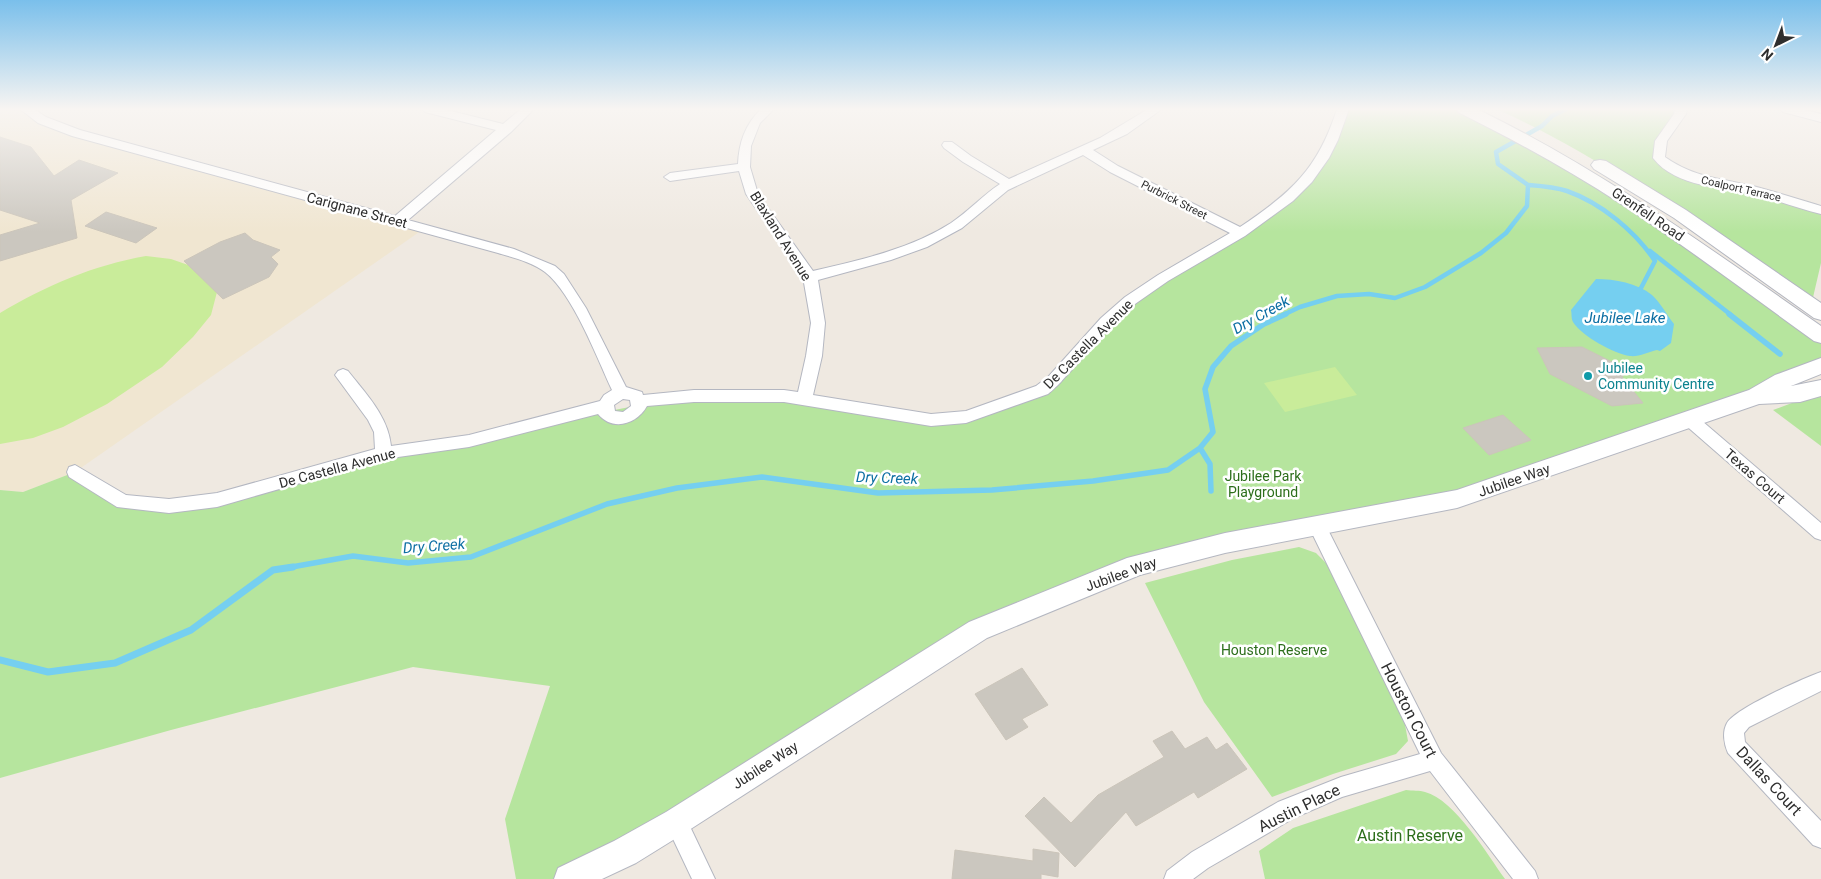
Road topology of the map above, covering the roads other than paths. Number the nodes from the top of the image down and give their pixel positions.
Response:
1 (138, 150) edge
2 (481, 150) edge
3 (745, 150) edge
4 (955, 150) edge
5 (1084, 150) joint
6 (1327, 150) edge
7 (1544, 150) edge
8 (1574, 150) edge
9 (1660, 150) edge
10 (744, 167) junction
11 (670, 177) dead end
12 (1009, 184) junction
13 (1821, 210) edge
14 (398, 221) junction
15 (1240, 233) junction
16 (810, 277) junction
17 (1821, 313) edge
18 (1821, 336) edge
19 (1821, 366) edge
20 (343, 375) dead end
21 (1821, 388) edge
22 (621, 393) junction
23 (1757, 396) junction
24 (804, 399) junction
25 (639, 401) junction
26 (605, 406) junction
27 (1689, 419) junction
28 (384, 454) junction
29 (75, 472) dead end
30 (1317, 524) junction
31 (1821, 533) edge
32 (1821, 681) edge
33 (1434, 760) junction
34 (676, 822) junction
35 (1821, 837) edge
36 (569, 879) edge
37 (704, 879) edge
38 (1175, 879) edge
39 (1527, 879) edge

1 - 14 street, Carignane Street
2 - 14 street
3 - 10 street, Blaxland Avenue
4 - 12 street
5 - 12 street
5 - 15 street, Purbrick Street
6 - 15 street, De Castella Avenue
7 - 18 street, Grenfell Road
8 - 17 street, Grenfell Road
9 - 13 street, Coalport Terrace
10 - 11 street
10 - 16 street, Blaxland Avenue
12 - 16 street
14 - 22 street, Carignane Street
15 - 24 street, De Castella Avenue
16 - 24 street, Blaxland Avenue
19 - 23 street, Jubilee Way
20 - 28 street
21 - 23 street, Jubilee Way
22 - 25 street
22 - 26 street
23 - 27 street, Jubilee Way
24 - 25 street, De Castella Avenue
25 - 26 street
26 - 28 street, De Castella Avenue
27 - 30 street, Jubilee Way
27 - 31 street, Texas Court
28 - 29 street, De Castella Avenue
30 - 33 street, Houston Court
30 - 34 street, Jubilee Way
32 - 35 street, Dallas Court
33 - 38 street, Austin Place
33 - 39 street, Houston Court
34 - 36 street, Jubilee Way
34 - 37 street

